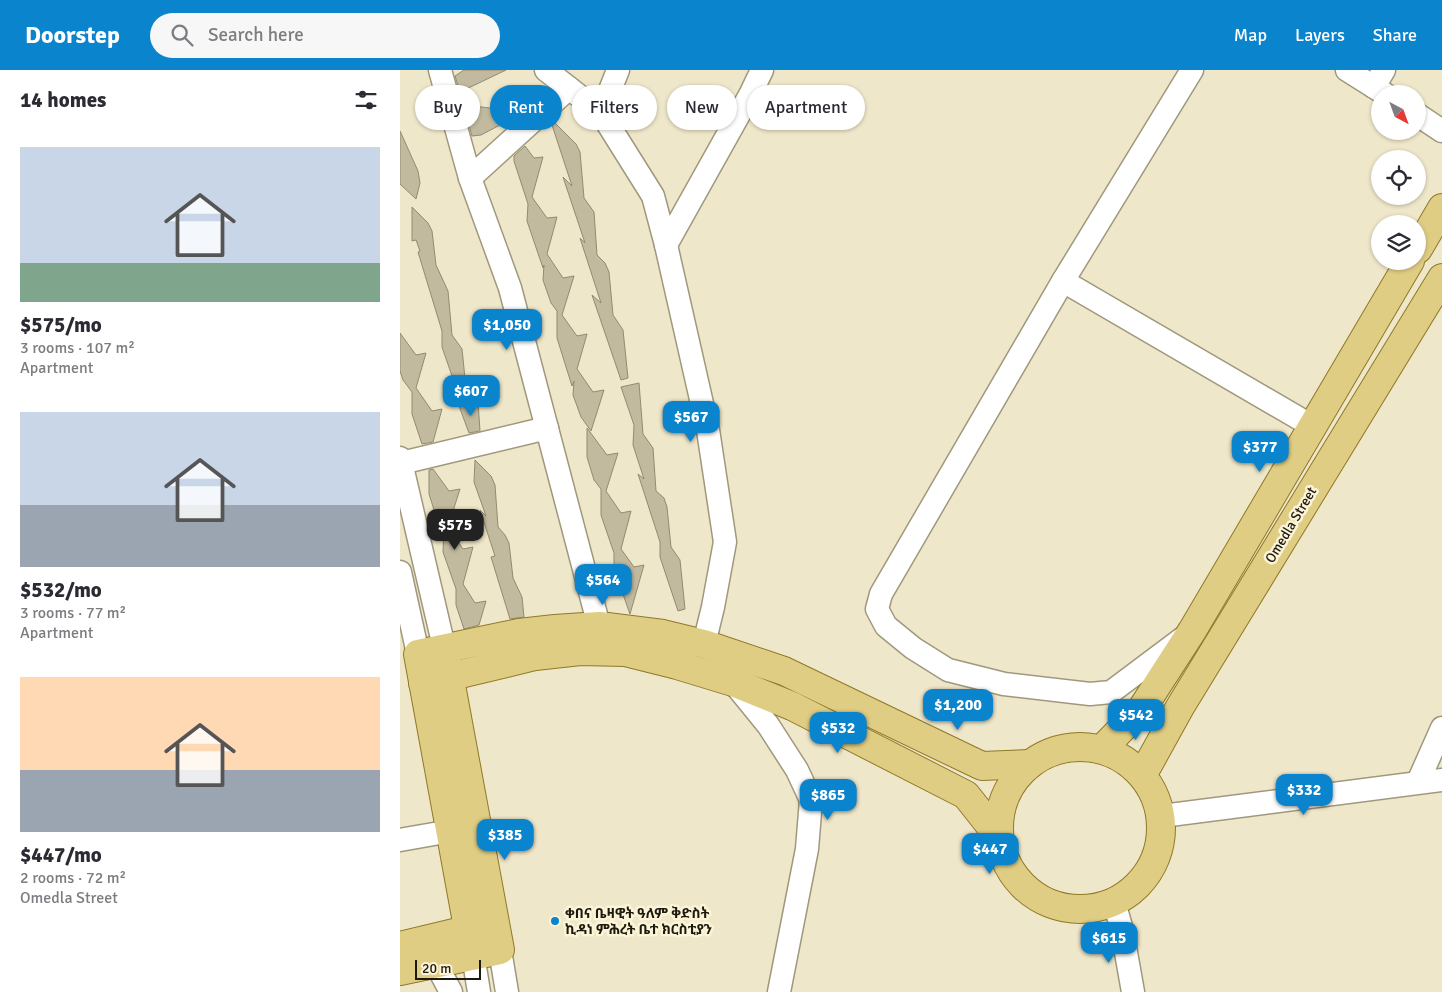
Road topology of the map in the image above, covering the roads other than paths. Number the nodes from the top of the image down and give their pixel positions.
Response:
1 (440, 70) edge
2 (546, 70) edge
3 (618, 70) edge
4 (762, 70) edge
5 (1192, 70) edge
6 (1347, 70) edge
7 (1381, 84) edge
8 (612, 85) edge
9 (569, 88) junction
10 (572, 90) edge
11 (1426, 120) edge
12 (612, 130) edge
13 (1442, 131) edge
14 (470, 178) junction
15 (1442, 208) edge
16 (1426, 235) edge
17 (666, 245) junction
18 (1405, 270) edge
19 (1442, 278) edge
20 (1063, 281) junction
21 (1312, 426) junction
22 (547, 428) junction
23 (400, 461) edge
24 (400, 572) edge
25 (403, 599) edge
26 (599, 626) junction
27 (1192, 631) junction
28 (704, 644) junction
29 (444, 647) junction
30 (418, 654) junction
31 (450, 676) junction
32 (733, 682) junction
33 (424, 683) junction
34 (1442, 728) edge
35 (1102, 749) junction
36 (1030, 764) junction
37 (1142, 774) junction
38 (1442, 780) edge
39 (1418, 782) junction
40 (1162, 816) junction
41 (451, 831) junction
42 (996, 833) junction
43 (400, 840) edge
44 (1114, 902) junction
45 (498, 936) junction
46 (471, 942) junction
47 (400, 946) edge
48 (436, 964) junction
49 (400, 971) edge
50 (451, 992) edge
51 (478, 992) edge
52 (507, 992) edge
53 (779, 992) edge
54 (1132, 992) edge

1 - 14 street
2 - 9 street
3 - 8 street
4 - 17 street
5 - 20 street
6 - 7 street
9 - 10 street
9 - 14 street
11 - 13 street
12 - 17 street
14 - 22 street
15 - 16 main road
17 - 28 street
18 - 21 main road
19 - 37 main road, Omedla Street
20 - 21 street
20 - 27 street
21 - 27 main road
22 - 23 street
22 - 26 street
23 - 29 street
24 - 25 street
25 - 30 street
26 - 28 main road
26 - 29 main road
27 - 35 main road
28 - 36 main road
29 - 30 main road
29 - 31 main road
30 - 33 main road
31 - 32 main road
31 - 33 main road
31 - 45 main road
32 - 42 main road
32 - 53 street
33 - 41 main road
34 - 39 street
35 - 36 main road
35 - 37 main road
36 - 42 main road
37 - 40 main road
38 - 39 street
39 - 40 street
40 - 44 main road
41 - 43 street
41 - 46 main road
42 - 44 main road
44 - 54 street
45 - 46 main road
45 - 52 street
46 - 47 main road
46 - 48 main road
46 - 51 street
48 - 49 main road
48 - 50 street

